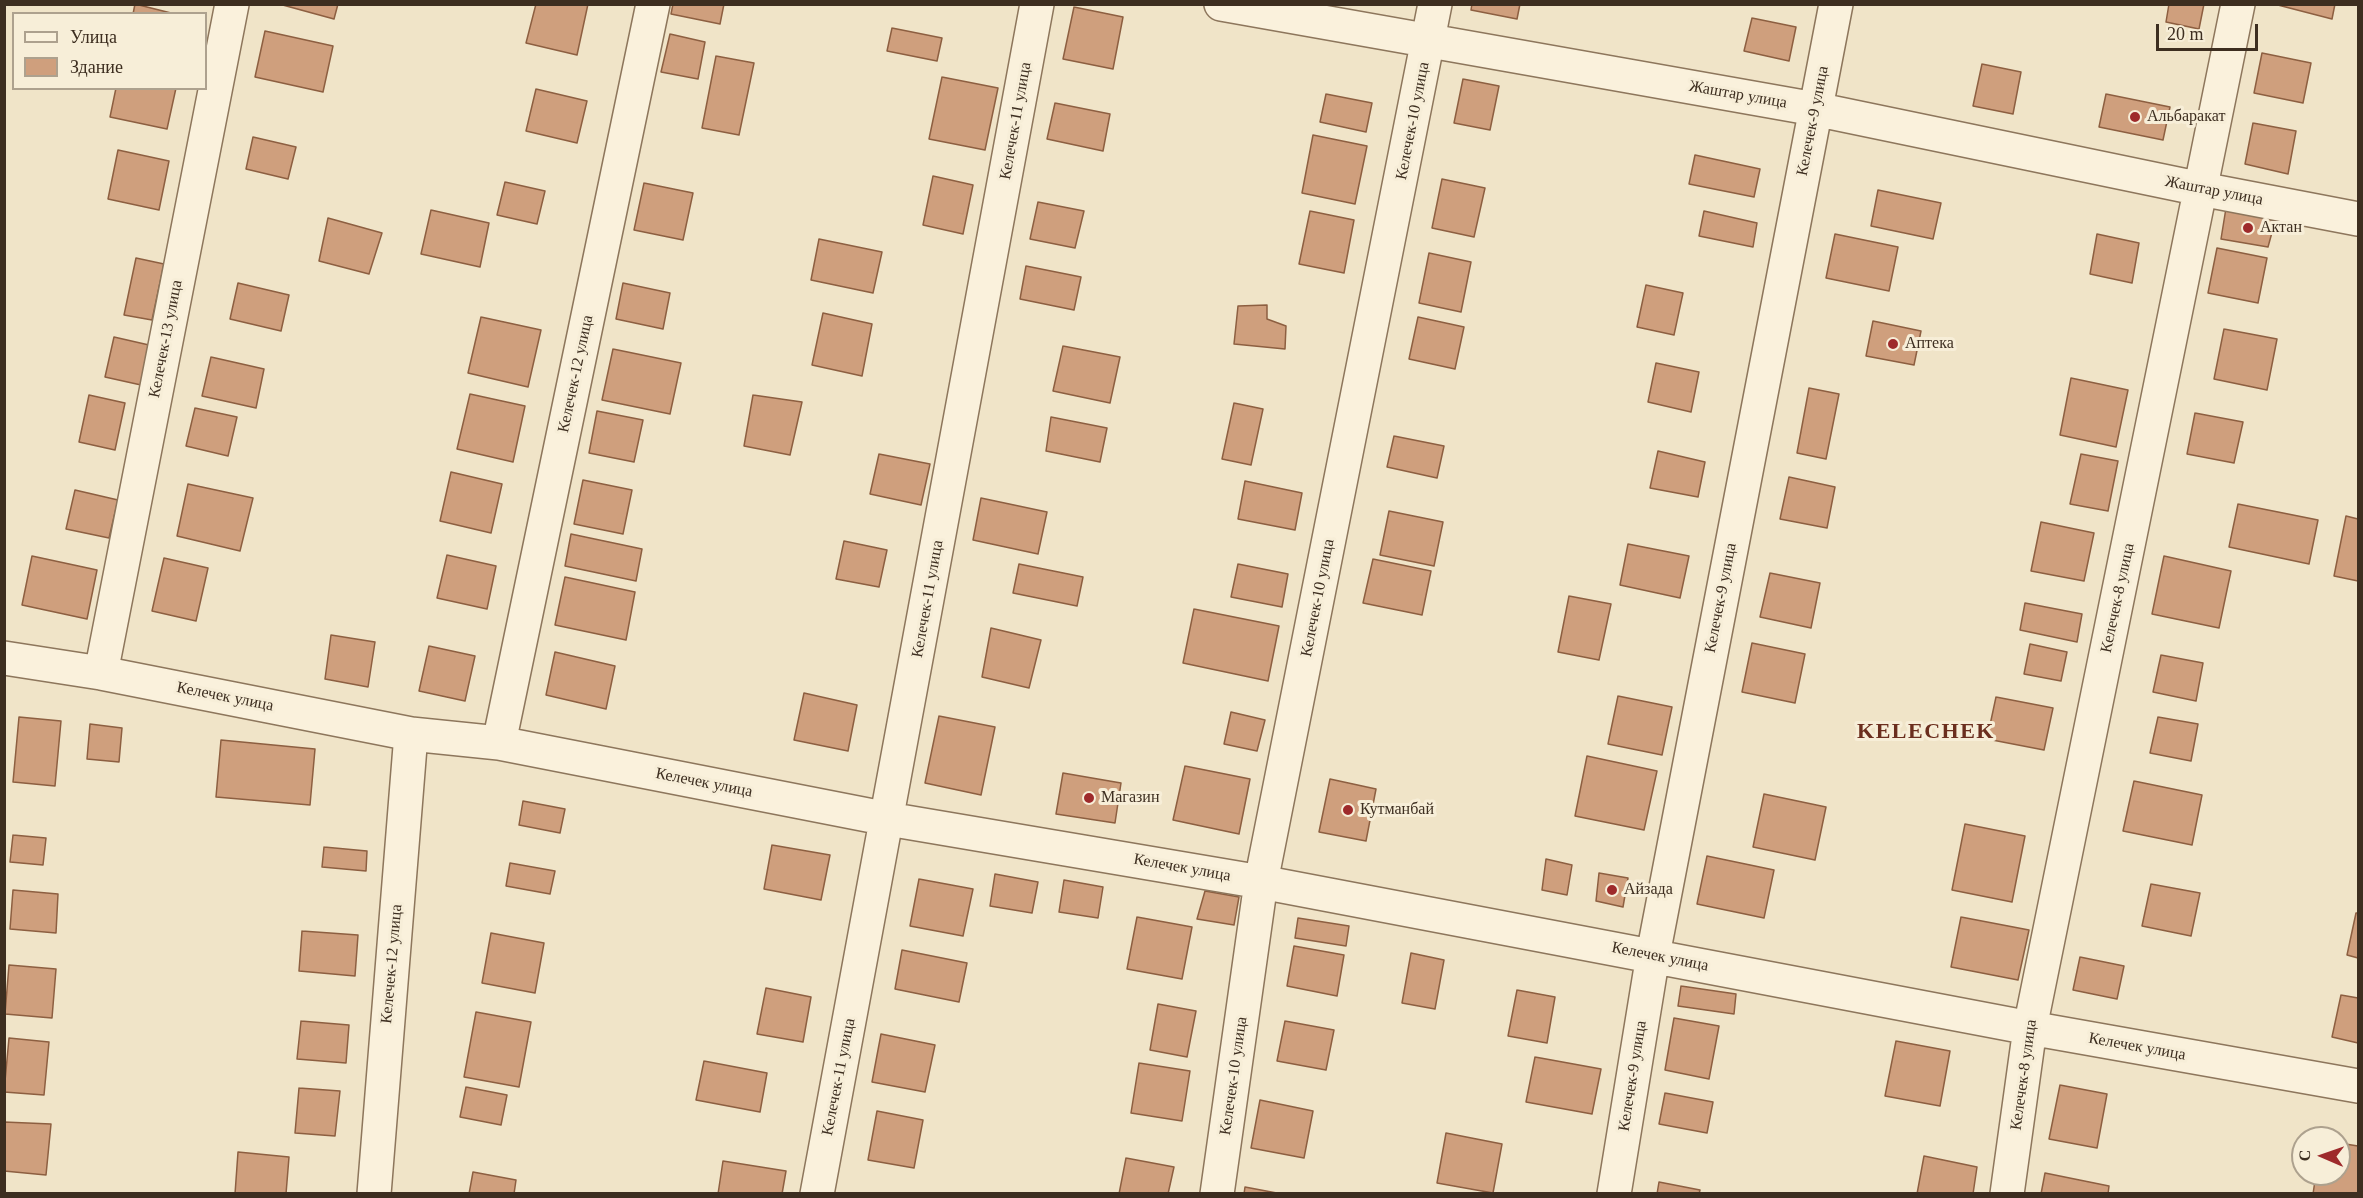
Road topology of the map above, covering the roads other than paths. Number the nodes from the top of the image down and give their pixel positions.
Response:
1 (232, 4) edge
2 (653, 4) edge
3 (1037, 4) edge
4 (1221, 4) edge
5 (1435, 4) edge
6 (1836, 4) edge
7 (2238, 4) edge
8 (1429, 39) junction
9 (1815, 109) junction
10 (2201, 189) junction
11 (2358, 219) edge
12 (4, 658) edge
13 (101, 673) junction
14 (411, 734) junction
15 (499, 743) junction
16 (888, 819) junction
17 (1261, 882) junction
18 (1653, 956) junction
19 (2030, 1028) junction
20 (2358, 1086) edge
21 (374, 1194) edge
22 (817, 1194) edge
23 (1217, 1194) edge
24 (1614, 1194) edge
25 (2007, 1194) edge

1 - 13 street, Келечек-13 улица
2 - 15 street, Келечек-12 улица
3 - 16 street, Келечек-11 улица
4 - 8 street, Жаштар улица
5 - 8 street, Келечек-10 улица
6 - 9 street, Келечек-9 улица
7 - 10 street, Келечек-8 улица
8 - 9 street, Жаштар улица
8 - 17 street, Келечек-10 улица
9 - 10 street, Жаштар улица
9 - 18 street, Келечек-9 улица
10 - 11 street, Жаштар улица
10 - 19 street, Келечек-8 улица
12 - 13 street, Келечек улица
13 - 14 street, Келечек улица
14 - 15 street, Келечек улица
14 - 21 street, Келечек-12 улица
15 - 16 street, Келечек улица
16 - 17 street, Келечек улица
16 - 22 street, Келечек-11 улица
17 - 18 street, Келечек улица
17 - 23 street, Келечек-10 улица
18 - 19 street, Келечек улица
18 - 24 street, Келечек-9 улица
19 - 20 street, Келечек улица
19 - 25 street, Келечек-8 улица

